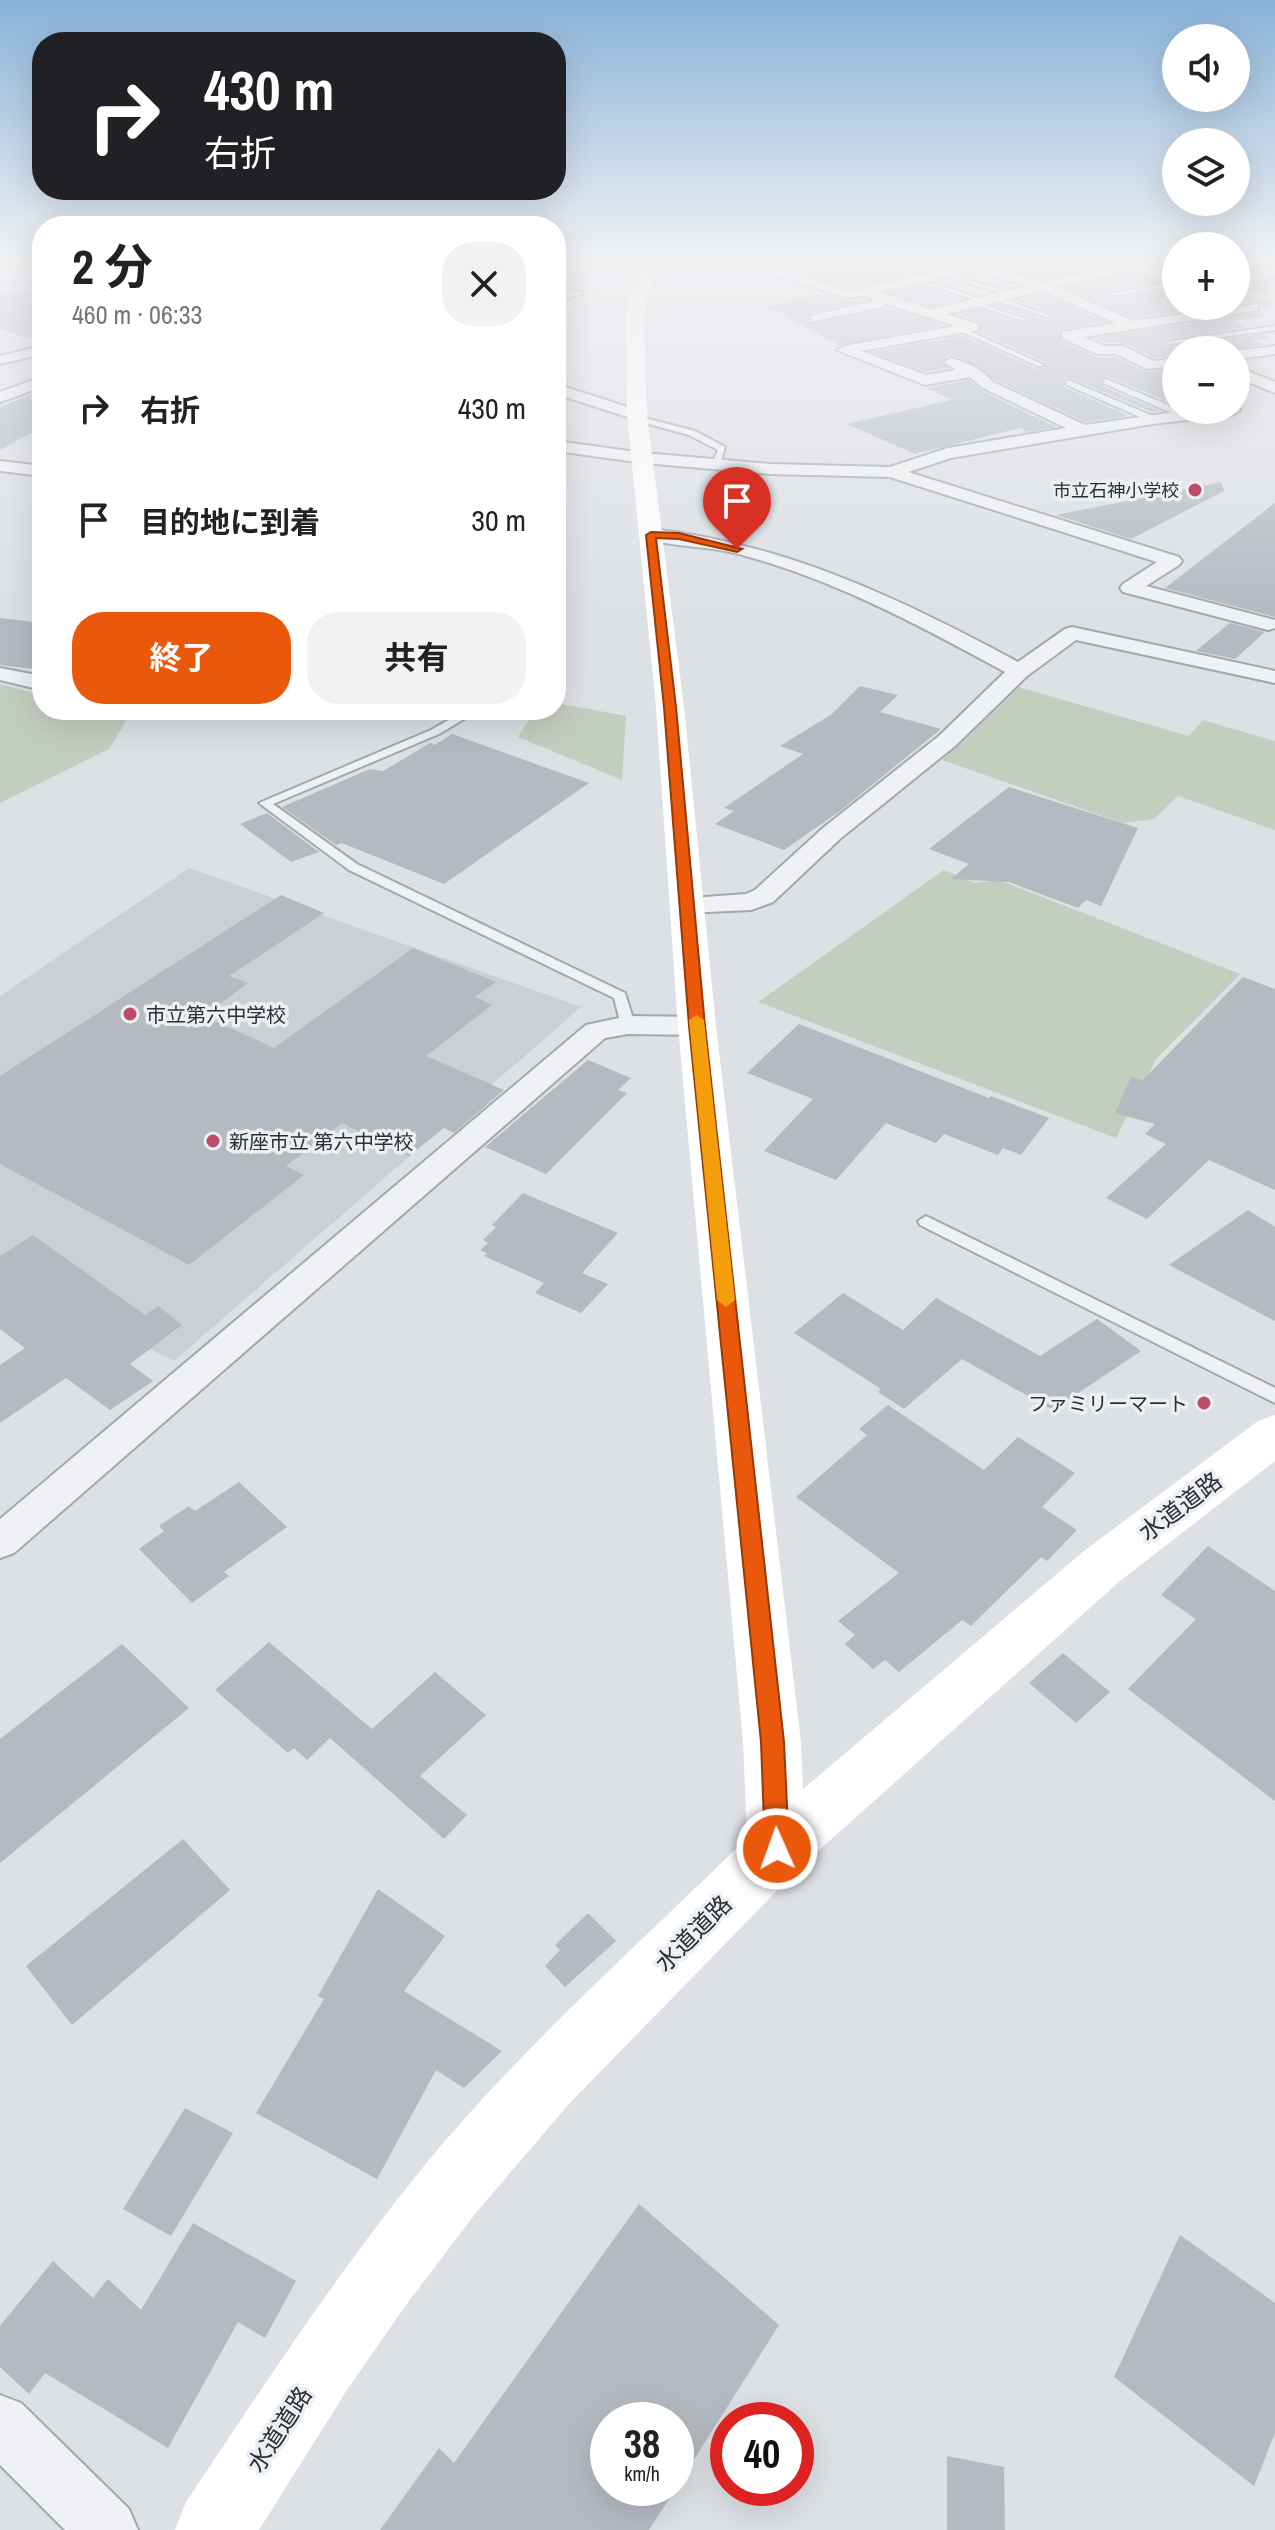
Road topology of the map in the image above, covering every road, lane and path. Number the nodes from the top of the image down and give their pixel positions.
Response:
1 (636, 376) edge
2 (914, 376) edge
3 (948, 376) edge
4 (980, 376) edge
5 (1250, 377) edge
6 (1106, 381) dead end
7 (1068, 382) dead end
8 (32, 386) edge
9 (1275, 388) edge
10 (566, 393) edge
11 (0, 397) edge
12 (1162, 405) edge
13 (637, 416) junction
14 (1162, 418) edge
15 (1152, 419) junction
16 (1082, 430) junction
17 (566, 447) edge
18 (644, 458) junction
19 (716, 464) junction
20 (0, 466) edge
21 (32, 470) edge
22 (891, 472) junction
23 (651, 535) junction
24 (1268, 624) dead end
25 (1019, 671) junction
26 (0, 674) edge
27 (1275, 677) edge
28 (32, 681) edge
29 (456, 720) edge
30 (686, 905) junction
31 (628, 1025) junction
32 (697, 1026) junction
33 (926, 1221) dead end
34 (1275, 1396) edge
35 (1275, 1434) edge
36 (0, 1542) edge
37 (777, 1849) junction
38 (0, 2424) edge
39 (108, 2530) edge
40 (214, 2530) edge

1 - 13 street
2 - 3 street
4 - 16 street
5 - 9 street
6 - 12 lane
7 - 15 lane
8 - 11 street
10 - 13 street
13 - 18 street
13 - 19 lane
14 - 15 street
15 - 16 street
16 - 22 street
17 - 18 street
18 - 19 street
18 - 23 street
19 - 22 street
20 - 21 street
22 - 24 street
23 - 25 street
23 - 30 street
25 - 27 street
25 - 30 street
26 - 28 street
29 - 31 lane
30 - 32 street
31 - 32 street
31 - 36 street
32 - 37 street
33 - 34 lane
35 - 37 street, 水道道路
37 - 40 street, 水道道路
38 - 39 street

